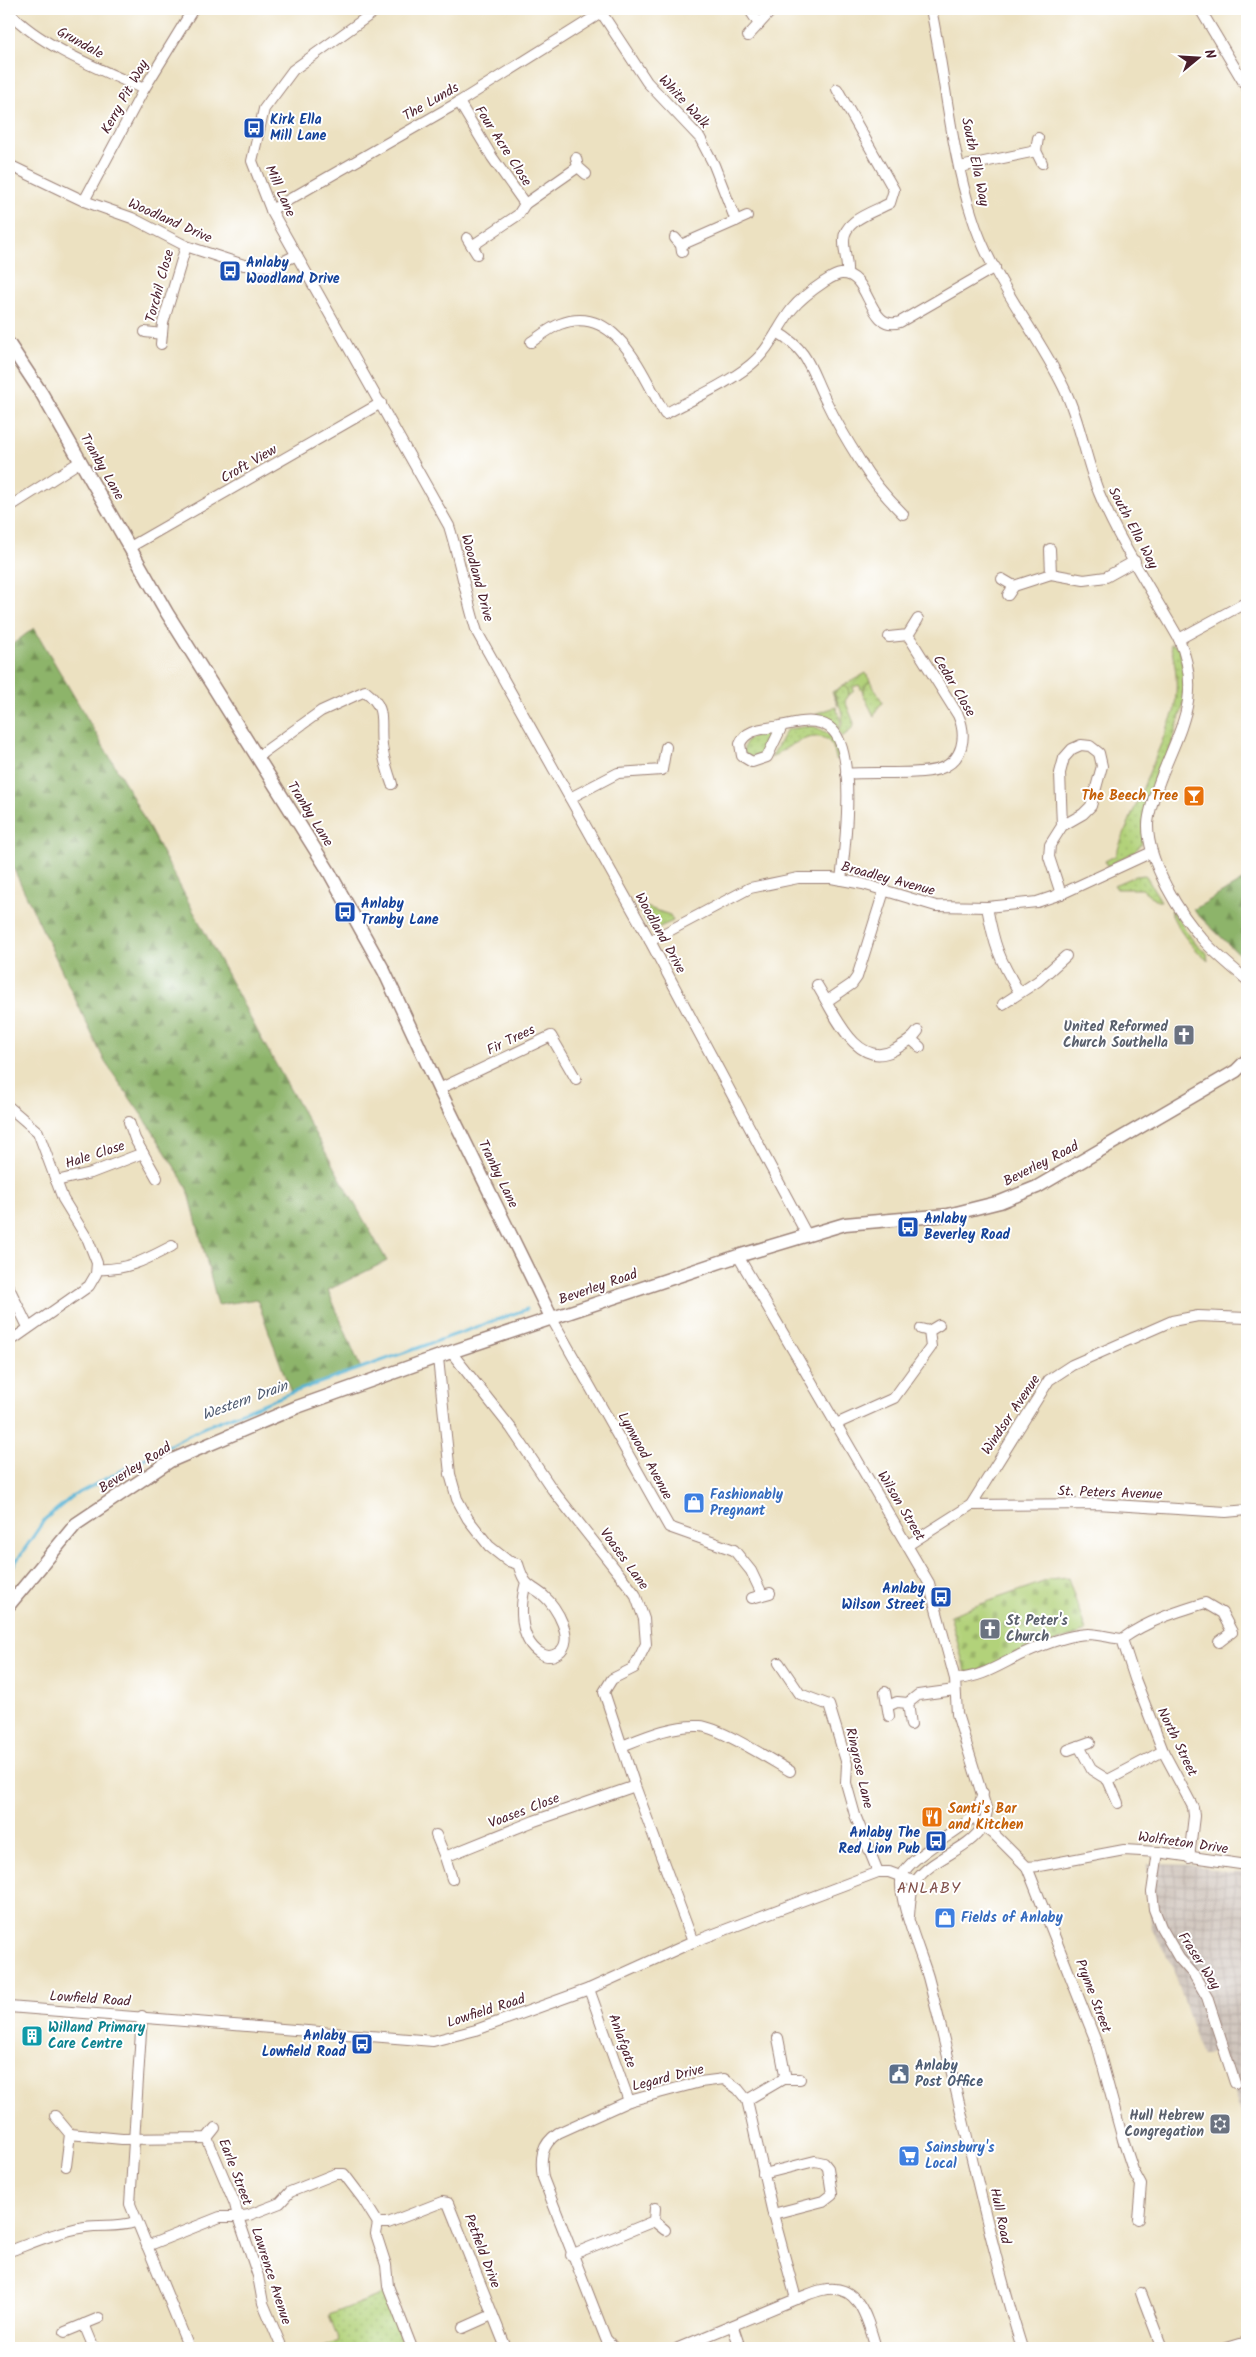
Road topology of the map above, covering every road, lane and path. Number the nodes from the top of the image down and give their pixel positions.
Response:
1 (193, 9) edge
2 (378, 9) edge
3 (749, 9) edge
4 (931, 9) edge
5 (1200, 9) edge
6 (600, 11) edge
7 (9, 12) edge
8 (770, 12) dead end
9 (759, 24) junction
10 (748, 36) dead end
11 (1247, 88) edge
12 (144, 89) junction
13 (837, 89) dead end
14 (459, 102) junction
15 (1038, 138) dead end
16 (1036, 151) junction
17 (1042, 163) dead end
18 (9, 165) edge
19 (580, 167) dead end
20 (960, 167) junction
21 (84, 201) junction
22 (525, 204) junction
23 (272, 210) junction
24 (747, 216) dead end
25 (736, 221) junction
26 (680, 245) dead end
27 (186, 246) junction
28 (472, 246) dead end
29 (297, 255) junction
30 (994, 267) junction
31 (847, 274) junction
32 (144, 332) dead end
33 (776, 332) junction
34 (531, 342) dead end
35 (9, 344) edge
36 (381, 403) junction
37 (81, 461) junction
38 (9, 508) edge
39 (903, 514) dead end
40 (130, 547) junction
41 (1050, 549) dead end
42 (1135, 561) junction
43 (1051, 574) junction
44 (1002, 579) dead end
45 (1247, 602) edge
46 (918, 620) dead end
47 (908, 635) junction
48 (889, 637) dead end
49 (1179, 639) junction
50 (782, 726) dead end
51 (666, 747) dead end
52 (257, 757) junction
53 (846, 774) junction
54 (392, 784) dead end
55 (570, 798) junction
56 (1062, 826) junction
57 (1152, 852) junction
58 (841, 880) junction
59 (884, 892) junction
60 (1062, 894) junction
61 (987, 907) junction
62 (650, 941) junction
63 (1066, 956) dead end
64 (1247, 980) edge
65 (817, 985) dead end
66 (1019, 992) junction
67 (827, 1001) junction
68 (1003, 1004) dead end
69 (918, 1031) dead end
70 (1247, 1060) edge
71 (1241, 1070) edge
72 (576, 1079) dead end
73 (439, 1089) junction
74 (9, 1107) edge
75 (129, 1122) dead end
76 (143, 1153) junction
77 (157, 1178) dead end
78 (56, 1181) junction
79 (807, 1235) junction
80 (172, 1246) dead end
81 (738, 1256) junction
82 (97, 1269) junction
83 (9, 1288) edge
84 (1247, 1318) edge
85 (552, 1319) junction
86 (939, 1325) dead end
87 (28, 1327) junction
88 (9, 1342) edge
89 (452, 1352) junction
90 (438, 1358) junction
91 (836, 1424) junction
92 (971, 1505) junction
93 (1247, 1510) edge
94 (908, 1545) junction
95 (526, 1582) junction
96 (761, 1595) dead end
97 (9, 1605) edge
98 (1122, 1639) junction
99 (1219, 1642) dead end
100 (779, 1663) dead end
101 (955, 1684) junction
102 (885, 1692) dead end
103 (908, 1703) junction
104 (911, 1725) dead end
105 (1090, 1742) dead end
106 (622, 1746) junction
107 (1079, 1746) junction
108 (1068, 1750) dead end
109 (1164, 1751) junction
110 (790, 1771) dead end
111 (1108, 1780) junction
112 (635, 1786) junction
113 (983, 1792) junction
114 (1118, 1803) dead end
115 (972, 1818) junction
116 (983, 1826) junction
117 (436, 1835) dead end
118 (1158, 1852) junction
119 (445, 1857) junction
120 (1189, 1858) junction
121 (1247, 1865) edge
122 (1027, 1867) junction
123 (878, 1872) junction
124 (902, 1876) junction
125 (452, 1879) dead end
126 (916, 1882) junction
127 (909, 1916) junction
128 (693, 1942) junction
129 (589, 1989) junction
130 (9, 2007) edge
131 (142, 2016) junction
132 (778, 2038) dead end
133 (783, 2079) junction
134 (800, 2079) dead end
135 (1235, 2083) dead end
136 (746, 2100) junction
137 (629, 2101) junction
138 (55, 2116) dead end
139 (215, 2128) dead end
140 (70, 2134) junction
141 (134, 2138) junction
142 (207, 2138) junction
143 (66, 2166) dead end
144 (763, 2174) junction
145 (655, 2208) dead end
146 (772, 2214) junction
147 (238, 2217) junction
148 (1138, 2218) dead end
149 (654, 2221) junction
150 (135, 2222) junction
151 (378, 2223) junction
152 (665, 2230) dead end
153 (147, 2246) junction
154 (9, 2251) edge
155 (572, 2255) junction
156 (1141, 2293) dead end
157 (796, 2299) junction
158 (492, 2315) junction
159 (99, 2318) dead end
160 (84, 2324) junction
161 (733, 2327) junction
162 (463, 2328) dead end
163 (65, 2332) dead end
164 (1247, 2342) edge
165 (94, 2348) edge
166 (189, 2348) edge
167 (282, 2348) edge
168 (412, 2348) edge
169 (506, 2348) edge
170 (614, 2348) edge
171 (678, 2348) edge
172 (740, 2348) edge
173 (876, 2348) edge
174 (1022, 2348) edge
175 (1162, 2348) edge
176 (1227, 2348) edge

1 - 12 street, Kerry Pit Way
2 - 23 street, Mill Lane
3 - 9 street
4 - 20 street, South Ella Way
5 - 11 street
6 - 14 street, The Lunds
6 - 25 street, White Walk
7 - 12 street, Grundale
8 - 9 street
9 - 10 street
12 - 21 street, Kerry Pit Way
13 - 31 street
14 - 22 street, Four Acre Close
14 - 23 street, The Lunds
15 - 16 street
16 - 17 street
16 - 20 street
18 - 21 street, Woodland Drive
19 - 22 street, Four Acre Close
20 - 30 street, South Ella Way
21 - 27 street, Woodland Drive
22 - 28 street, Four Acre Close
23 - 29 street, Mill Lane
24 - 25 street
25 - 26 street
27 - 29 street, Woodland Drive
27 - 32 street, Torchil Close
29 - 36 street, Woodland Drive
30 - 31 street
30 - 42 street, South Ella Way
31 - 33 street
33 - 34 street
33 - 39 street
35 - 37 main road, Tranby Lane
36 - 40 street, Croft View
36 - 55 street, Woodland Drive
37 - 38 street
37 - 40 main road, Tranby Lane
40 - 52 main road, Tranby Lane
41 - 43 street
42 - 43 street
42 - 49 street, South Ella Way
43 - 44 street
45 - 49 street
46 - 47 street
47 - 48 street
47 - 53 street, Cedar Close
49 - 57 street, South Ella Way
50 - 53 street
51 - 55 street
52 - 54 street
52 - 73 main road, Tranby Lane
53 - 58 street
55 - 62 street, Woodland Drive
56 - 56 street
56 - 60 street
57 - 60 street, Broadley Avenue
57 - 64 street, South Ella Way
58 - 59 street, Broadley Avenue
58 - 62 street, Broadley Avenue
59 - 61 street, Broadley Avenue
59 - 67 street
60 - 61 street, Broadley Avenue
61 - 66 street
62 - 79 street, Woodland Drive
63 - 66 street
65 - 67 street
66 - 68 street
67 - 69 street
70 - 71 main road, Beverley Road
71 - 79 main road, Beverley Road
72 - 73 street, Fir Trees
73 - 85 main road, Tranby Lane
74 - 78 street
75 - 76 street, Hale Close
76 - 77 street, Hale Close
76 - 78 street, Hale Close
78 - 82 street
79 - 81 main road, Beverley Road
80 - 82 street
81 - 85 main road, Beverley Road
81 - 91 street, Wilson Street
82 - 87 street
83 - 87 street
84 - 92 street, Windsor Avenue
85 - 89 main road, Beverley Road
85 - 96 street, Lynwood Avenue
86 - 91 street
87 - 88 street
89 - 90 main road, Beverley Road
89 - 106 street, Voases Lane
90 - 95 street
90 - 97 main road, Beverley Road
91 - 94 street, Wilson Street
92 - 93 street, St. Peters Avenue
92 - 94 street, Windsor Avenue
94 - 101 street, Wilson Street
95 - 95 street
98 - 99 street
98 - 101 street
98 - 109 street, North Street
100 - 123 street, Ringrose Lane
101 - 103 street
101 - 113 street, Wilson Street
102 - 103 street
103 - 104 street
105 - 107 street
106 - 110 street
106 - 112 street, Voases Lane
107 - 108 street
107 - 111 street
109 - 111 street
109 - 120 street, North Street
111 - 114 street
112 - 119 street, Voases Close
112 - 128 street, Voases Lane
113 - 115 street
113 - 116 street, Wilson Street
115 - 116 street
115 - 124 street
116 - 122 street
116 - 126 street
117 - 119 street
118 - 120 street, Wolfreton Drive
118 - 122 street, Wolfreton Drive
118 - 135 street, Fraser Way
119 - 125 street
120 - 121 street, Wolfreton Drive
122 - 148 street, Pryme Street
123 - 124 street
123 - 128 street, Lowfield Road
124 - 126 street
124 - 127 street
126 - 127 street
127 - 174 street, Hull Road
128 - 129 street, Lowfield Road
129 - 131 street, Lowfield Road
129 - 137 street, Anlafgate
130 - 131 street, Lowfield Road
131 - 141 street
132 - 133 street
133 - 134 street
133 - 136 street
136 - 137 street, Legard Drive
136 - 144 street
137 - 155 street, Legard Drive
138 - 140 street
139 - 142 street, Earle Street
140 - 141 street, Earle Street
140 - 143 street
141 - 142 street, Earle Street
141 - 150 street
142 - 147 street, Earle Street
144 - 146 street
144 - 146 street
145 - 149 street
146 - 157 street
147 - 151 street
147 - 153 street, Lawrence Avenue
147 - 167 street, Lawrence Avenue
149 - 152 street
149 - 155 street
150 - 153 street
150 - 154 street
151 - 158 street, Petfield Drive
151 - 168 street
153 - 166 street
155 - 170 street, Legard Drive
156 - 175 street
157 - 161 street
157 - 173 street
158 - 162 street
158 - 169 street, Petfield Drive
159 - 160 street
160 - 163 street
160 - 165 street
161 - 171 street
161 - 172 street
164 - 176 street

